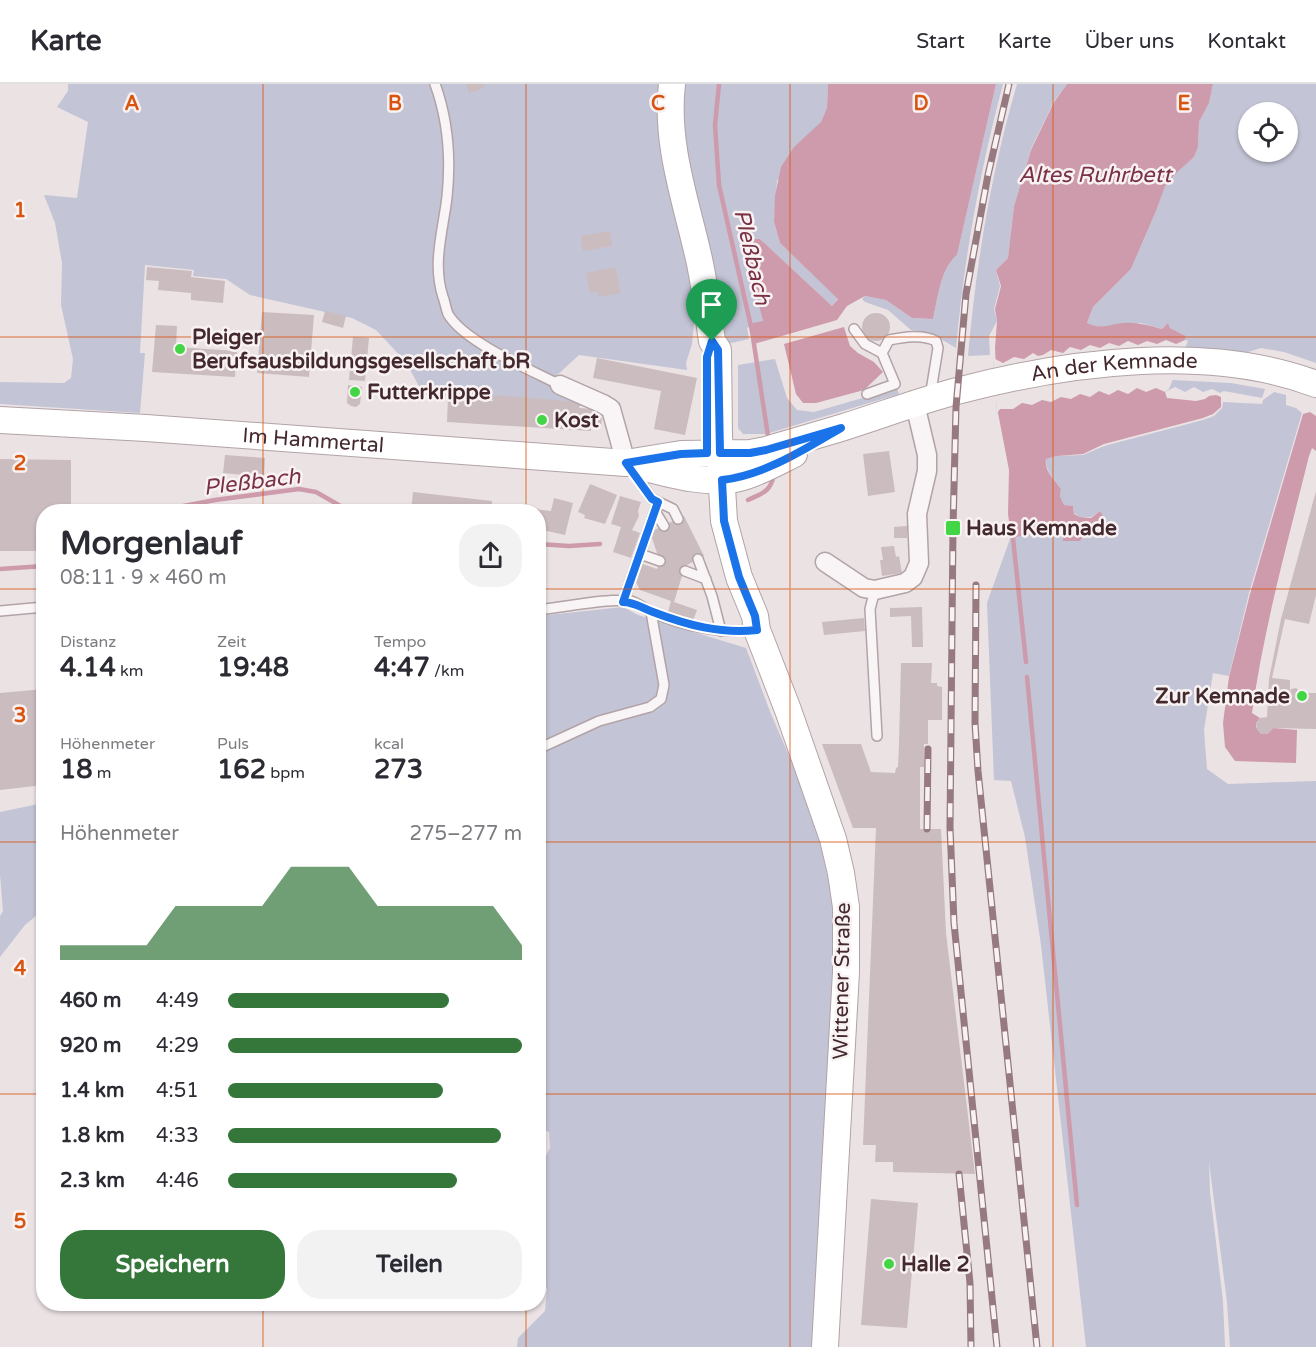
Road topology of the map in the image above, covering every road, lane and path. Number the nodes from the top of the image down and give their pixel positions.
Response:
1 (435, 84) edge
2 (672, 84) edge
3 (854, 330) dead end
4 (882, 353) junction
5 (1316, 384) edge
6 (560, 385) joint
7 (867, 394) dead end
8 (922, 402) junction
9 (0, 420) edge
10 (841, 428) junction
11 (713, 453) junction
12 (626, 463) junction
13 (716, 480) junction
14 (655, 504) junction
15 (678, 519) dead end
16 (664, 526) dead end
17 (640, 554) junction
18 (698, 559) dead end
19 (660, 561) dead end
20 (825, 562) dead end
21 (687, 570) dead end
22 (706, 579) junction
23 (875, 590) junction
24 (623, 602) junction
25 (36, 608) edge
26 (546, 609) edge
27 (0, 611) edge
28 (651, 612) junction
29 (757, 630) junction
30 (721, 631) junction
31 (877, 736) dead end
32 (546, 745) edge
33 (825, 1347) edge

1 - 6 lane
2 - 11 main road, Wittener Straße
3 - 4 lane
4 - 7 lane
4 - 8 lane
5 - 8 main road, An der Kemnade
6 - 12 street
8 - 10 main road, An der Kemnade
8 - 23 street
9 - 12 main road, Im Hammertal
10 - 11 main road, An der Kemnade
10 - 13 main road, An der Kemnade
11 - 12 main road, Im Hammertal
11 - 13 main road, Wittener Straße
12 - 13 main road, Im Hammertal
12 - 14 lane
13 - 29 main road, Wittener Straße
14 - 15 lane
14 - 16 lane
14 - 17 lane
17 - 19 lane
17 - 24 lane
18 - 22 lane
20 - 23 street
21 - 22 lane
22 - 30 lane
23 - 31 lane
24 - 26 lane
24 - 28 lane
25 - 27 lane
28 - 30 lane
28 - 32 lane
29 - 30 lane
29 - 33 main road, Wittener Straße

